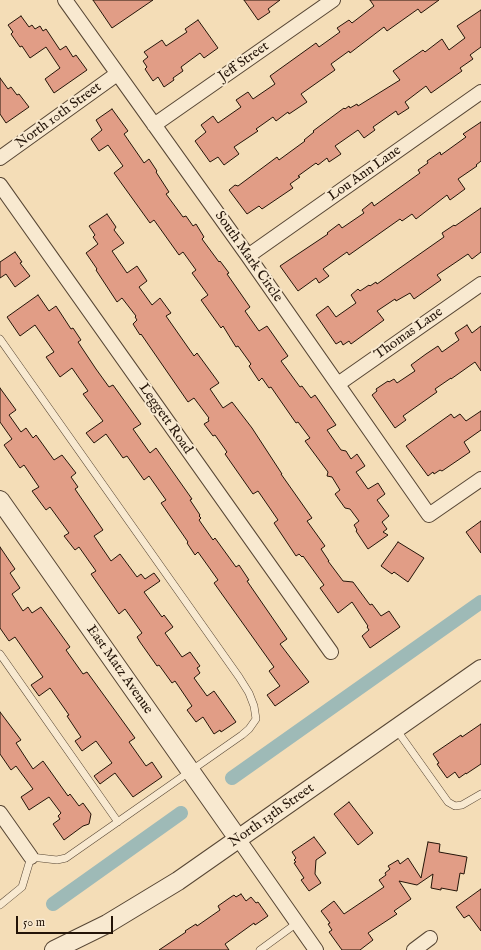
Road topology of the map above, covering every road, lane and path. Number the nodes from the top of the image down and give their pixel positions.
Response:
1 (65, 0) edge
2 (333, 0) edge
3 (117, 74) junction
4 (481, 92) edge
5 (154, 125) junction
6 (0, 158) edge
7 (0, 185) edge
8 (248, 256) junction
9 (481, 284) edge
10 (0, 338) edge
11 (338, 384) junction
12 (481, 479) edge
13 (0, 500) edge
14 (331, 652) dead end
15 (0, 654) edge
16 (481, 669) edge
17 (396, 729) junction
18 (191, 772) junction
19 (481, 794) edge
20 (0, 813) edge
21 (118, 822) junction
22 (239, 840) junction
23 (31, 858) junction
24 (0, 905) edge
25 (297, 923) junction
26 (430, 938) dead end
27 (64, 948) edge
28 (260, 950) edge
29 (316, 950) edge
30 (414, 950) edge

1 - 3 street, South Mark Circle
2 - 5 street, Jeff Street
3 - 5 street, South Mark Circle
3 - 6 street, North 10th Street
4 - 8 street, Lou Ann Lane
5 - 8 street, South Mark Circle
7 - 14 street, Leggett Road
8 - 11 street, South Mark Circle
9 - 11 street, Thomas Lane
10 - 18 lane
11 - 12 street, South Mark Circle
13 - 18 street, East Matz Avenue
15 - 21 lane
16 - 17 street, North 13th Street
17 - 19 lane
17 - 22 street, North 13th Street
18 - 21 lane
18 - 22 street, East Matz Avenue
20 - 23 street
21 - 23 lane
22 - 25 street
22 - 27 street, North 13th Street
23 - 24 lane
25 - 28 lane
25 - 29 street
26 - 30 street

